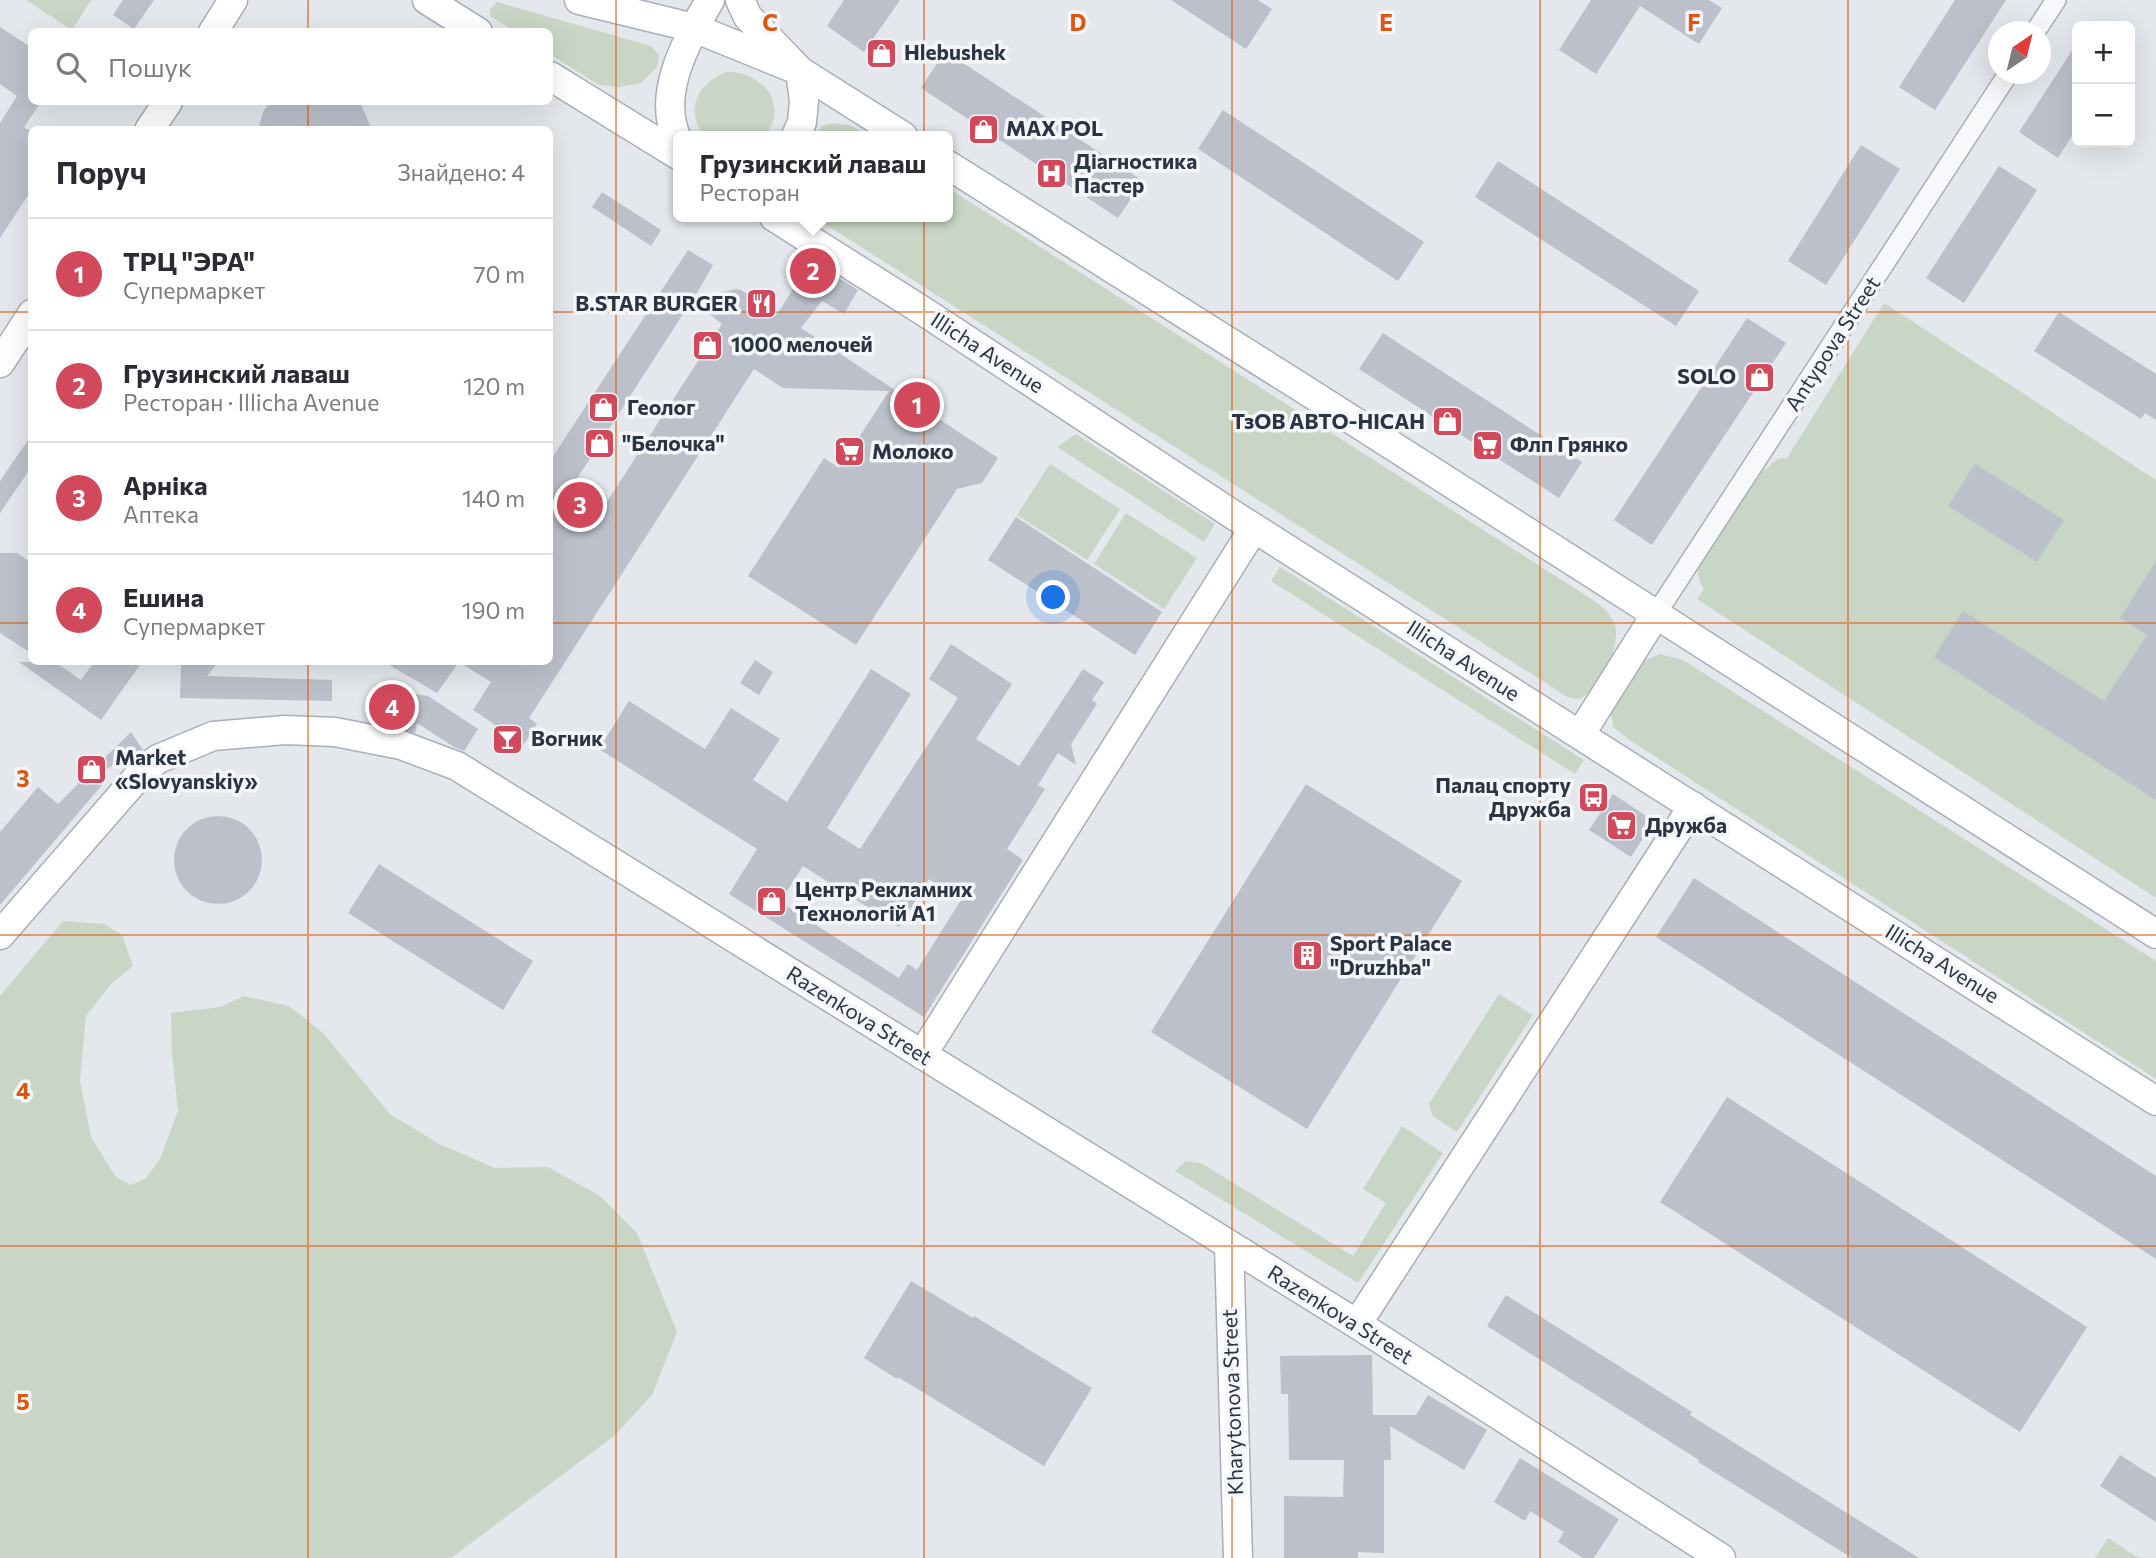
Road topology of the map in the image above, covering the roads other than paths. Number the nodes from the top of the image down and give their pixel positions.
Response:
1 (233, 0) edge
2 (427, 0) edge
3 (579, 0) edge
4 (710, 0) edge
5 (740, 0) edge
6 (2056, 0) edge
7 (2042, 21) edge
8 (216, 28) edge
9 (472, 28) edge
10 (694, 28) junction
11 (800, 71) junction
12 (553, 78) edge
13 (2002, 84) edge
14 (165, 105) edge
15 (152, 126) edge
16 (673, 131) edge
17 (798, 131) edge
18 (895, 131) edge
19 (673, 152) edge
20 (953, 168) edge
21 (782, 222) edge
22 (28, 320) edge
23 (0, 363) edge
24 (1254, 528) junction
25 (1657, 614) junction
26 (1580, 735) junction
27 (1693, 806) junction
28 (2156, 934) edge
29 (0, 935) edge
30 (922, 1055) junction
31 (2156, 1101) edge
32 (1229, 1245) junction
33 (1357, 1324) junction
34 (1238, 1558) edge
35 (1721, 1558) edge

1 - 8 street
2 - 9 street
3 - 10 street
4 - 10 street
5 - 11 street
6 - 7 street
10 - 11 street
10 - 16 street
11 - 17 street
11 - 18 street
12 - 19 street
13 - 25 street, Antypova Street
14 - 15 street
20 - 25 street
21 - 24 street, Illicha Avenue
22 - 23 street
24 - 26 street, Illicha Avenue
24 - 30 street
25 - 26 street
25 - 28 street
26 - 27 street, Illicha Avenue
27 - 31 street, Illicha Avenue
27 - 33 street
29 - 30 street, Razenkova Street
30 - 32 street, Razenkova Street
32 - 33 street, Razenkova Street
32 - 34 street, Kharytonova Street
33 - 35 street, Razenkova Street

